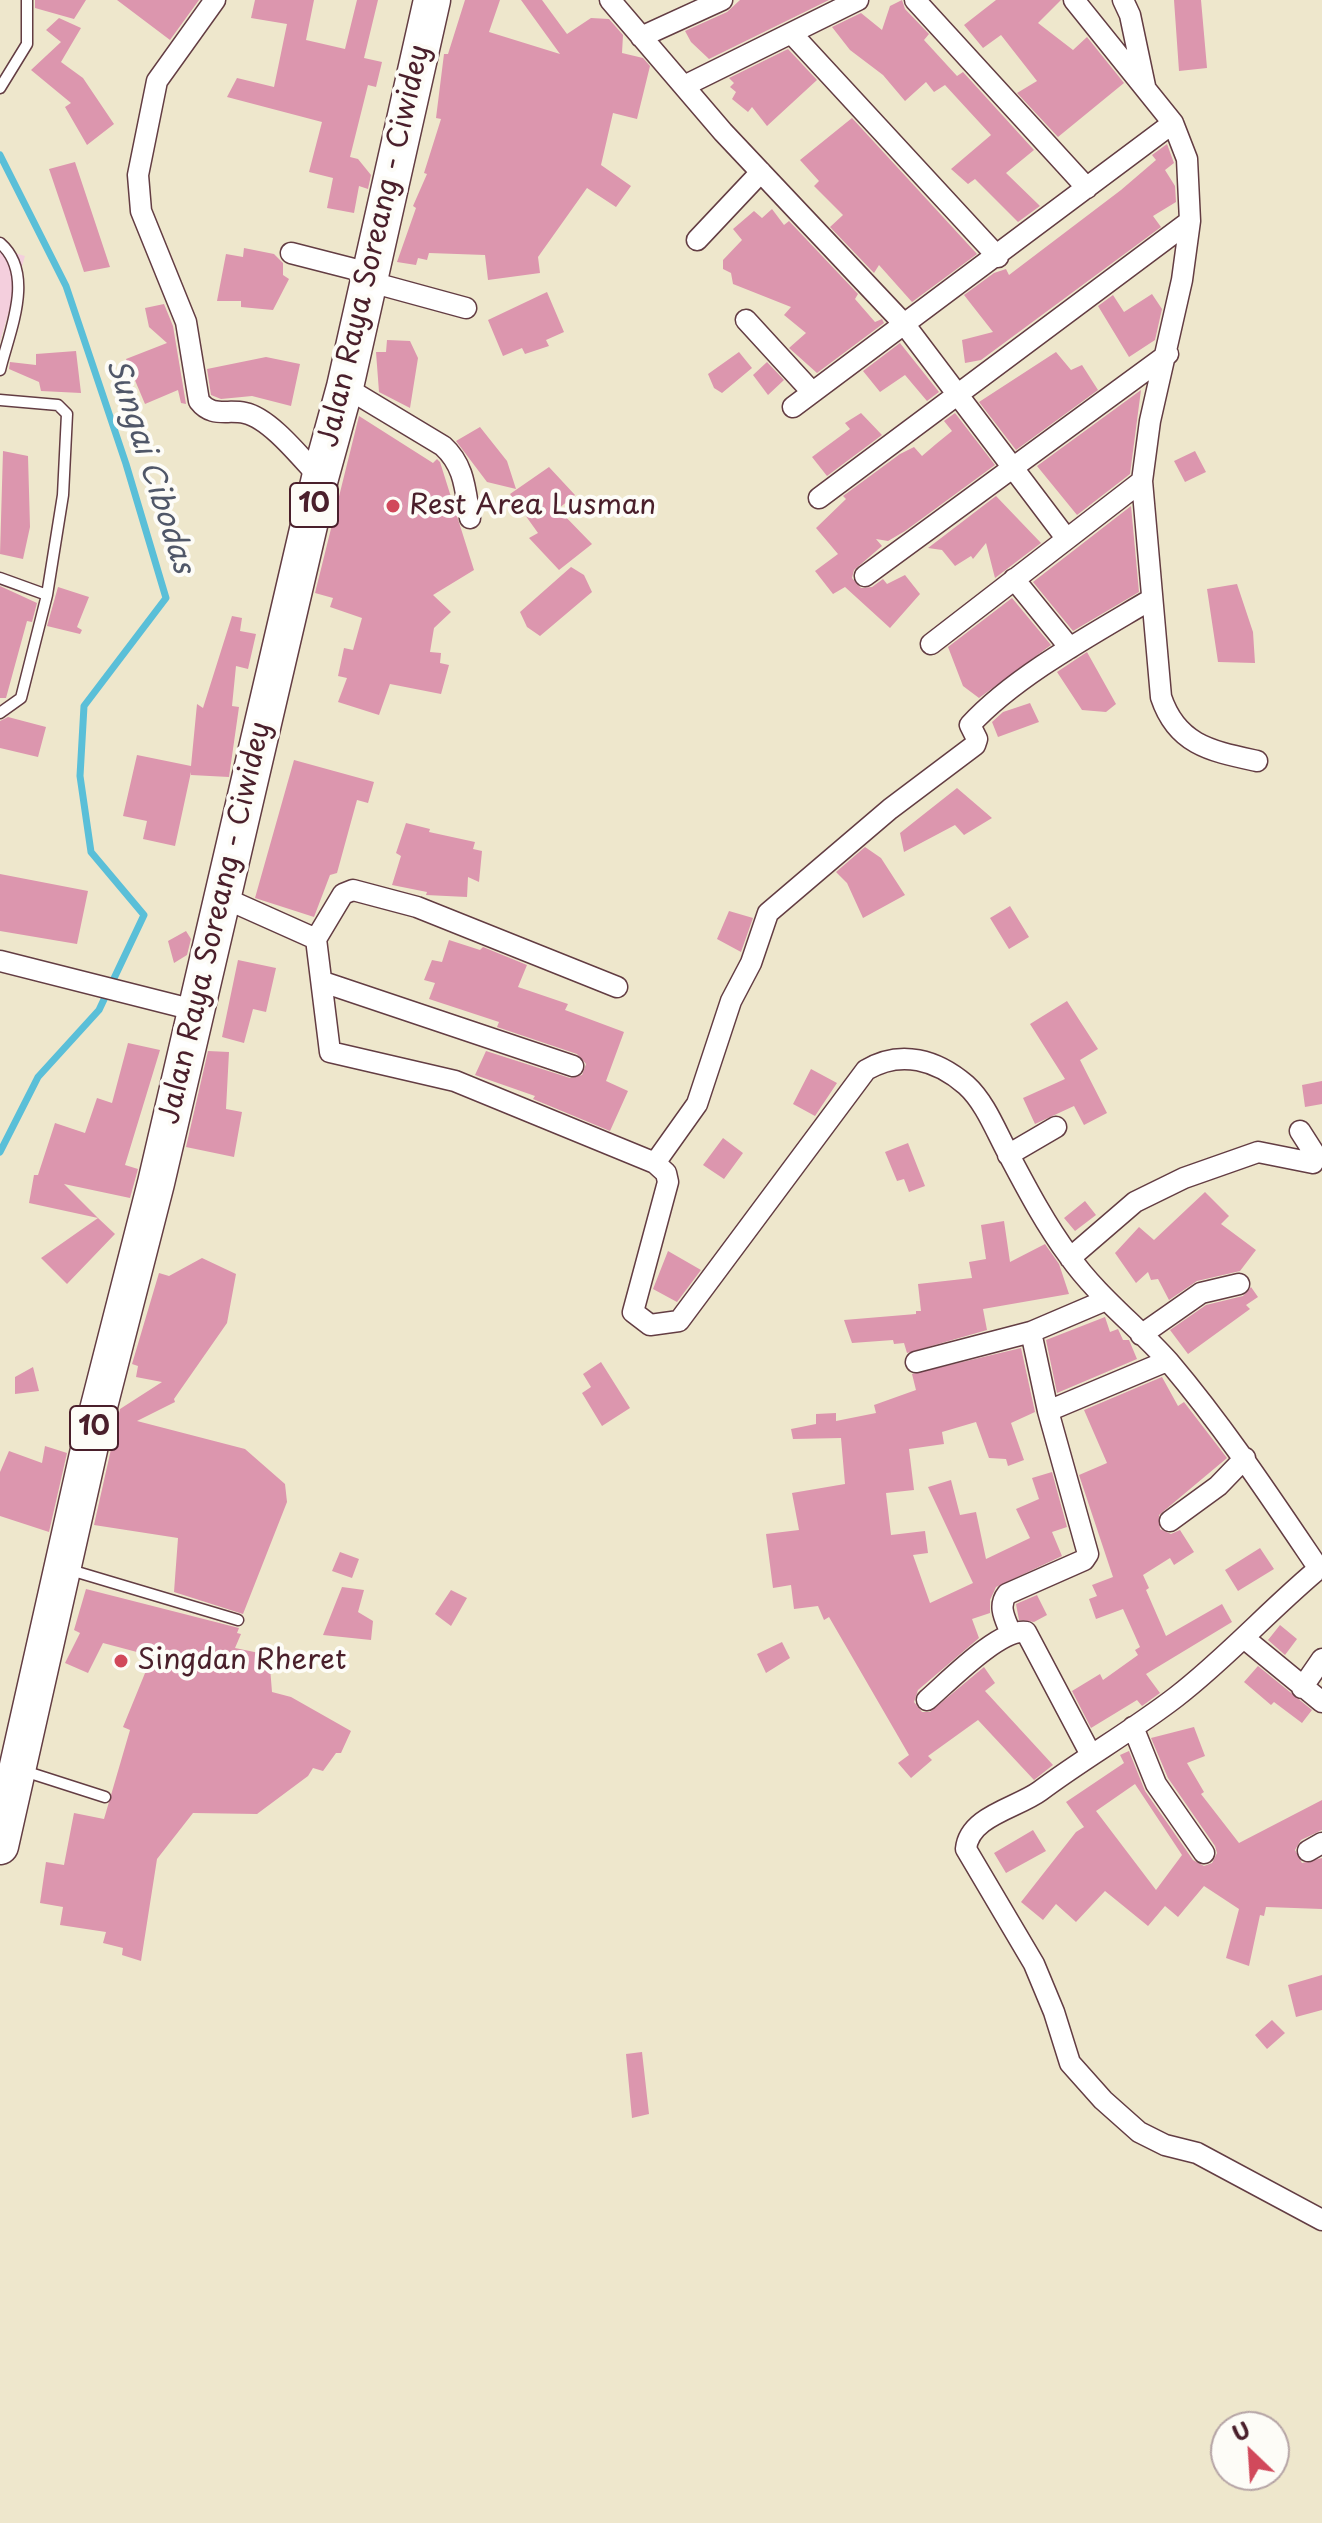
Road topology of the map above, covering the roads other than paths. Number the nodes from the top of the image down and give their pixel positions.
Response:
1 (27, 0) edge
2 (215, 0) edge
3 (432, 0) edge
4 (610, 0) edge
5 (722, 0) edge
6 (858, 0) edge
7 (915, 0) edge
8 (1074, 0) edge
9 (1123, 0) edge
10 (793, 35) junction
11 (641, 37) junction
12 (684, 86) junction
13 (0, 88) edge
14 (1146, 89) junction
15 (1173, 123) junction
16 (761, 172) junction
17 (1087, 188) junction
18 (1190, 221) junction
19 (697, 240) dead end
20 (0, 243) edge
21 (291, 253) dead end
22 (998, 257) junction
23 (368, 277) junction
24 (466, 308) dead end
25 (746, 320) dead end
26 (905, 325) junction
27 (1168, 354) junction
28 (0, 370) edge
29 (345, 387) junction
30 (812, 392) junction
31 (958, 393) junction
32 (0, 400) edge
33 (793, 407) dead end
34 (1013, 470) junction
35 (320, 478) junction
36 (1142, 481) junction
37 (819, 498) dead end
38 (470, 518) dead end
39 (1066, 538) junction
40 (865, 576) dead end
41 (0, 578) edge
42 (1014, 579) junction
43 (47, 595) junction
44 (1150, 600) junction
45 (931, 644) dead end
46 (1070, 648) junction
47 (0, 713) edge
48 (1257, 761) dead end
49 (222, 897) junction
50 (316, 939) junction
51 (0, 961) edge
52 (323, 982) junction
53 (617, 987) dead end
54 (194, 1010) junction
55 (573, 1066) dead end
56 (1056, 1127) dead end
57 (1300, 1131) dead end
58 (1008, 1155) junction
59 (655, 1163) junction
60 (1070, 1258) junction
61 (1239, 1284) dead end
62 (1106, 1300) junction
63 (1031, 1332) junction
64 (1141, 1335) junction
65 (1167, 1361) junction
66 (916, 1362) dead end
67 (1048, 1411) junction
68 (1245, 1458) junction
69 (1170, 1521) dead end
70 (1320, 1567) edge
71 (65, 1568) junction
72 (238, 1620) dead end
73 (1011, 1634) junction
74 (1244, 1638) junction
75 (1322, 1659) edge
76 (1302, 1688) junction
77 (927, 1700) dead end
78 (1322, 1702) edge
79 (1133, 1727) junction
80 (1090, 1753) junction
81 (18, 1769) junction
82 (105, 1797) dead end
83 (0, 1846) edge
84 (1204, 1853) dead end
85 (1322, 2220) edge

1 - 13 lane
2 - 35 street
3 - 23 highway, Jalan Raya Soreang - Ciwidey / 10
4 - 11 street
5 - 11 street
6 - 10 street
7 - 17 street
8 - 14 street
9 - 14 street
10 - 12 street
10 - 22 street
11 - 12 street
12 - 16 street
14 - 15 street
15 - 17 street
15 - 18 street
16 - 19 street
16 - 26 street
17 - 22 street
18 - 27 street
18 - 31 street
20 - 28 lane
21 - 23 street
22 - 26 street
23 - 24 street
23 - 29 highway, Jalan Raya Soreang - Ciwidey / 10
25 - 30 street
26 - 30 street
26 - 31 street
27 - 34 street
27 - 36 street
29 - 35 highway, Jalan Raya Soreang - Ciwidey / 10
29 - 38 street
30 - 33 street
31 - 34 street
31 - 37 street
32 - 43 lane
34 - 39 street
34 - 40 street
35 - 49 highway, Jalan Raya Soreang - Ciwidey / 10
36 - 39 street
36 - 44 street
39 - 42 street
41 - 43 lane
42 - 45 street
42 - 46 street
43 - 47 lane
44 - 46 street
44 - 48 street
46 - 59 street
49 - 50 street
49 - 54 highway, Jalan Raya Soreang - Ciwidey / 10
50 - 52 street
50 - 53 street
51 - 54 street
52 - 55 street
52 - 59 street
54 - 71 highway, Jalan Raya Soreang - Ciwidey / 10
56 - 58 street
57 - 60 street
58 - 59 street
58 - 60 street
60 - 62 street
61 - 64 street
62 - 63 street
62 - 64 street
63 - 66 street
63 - 67 street
64 - 65 street
65 - 67 street
65 - 68 street
67 - 73 street
68 - 69 street
68 - 70 street
70 - 74 street
71 - 72 lane
71 - 81 highway, Jalan Raya Soreang - Ciwidey / 10
73 - 77 street
73 - 80 street
74 - 76 street
74 - 79 street
75 - 76 street
76 - 78 street
79 - 80 street
79 - 84 street
80 - 85 street
81 - 82 lane
81 - 83 highway, Jalan Raya Soreang - Ciwidey / 10

